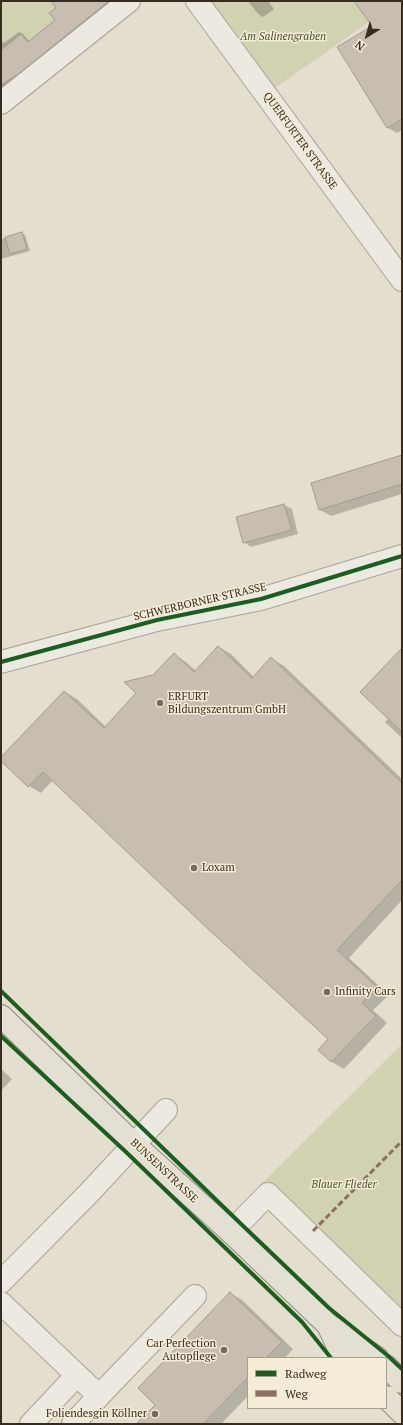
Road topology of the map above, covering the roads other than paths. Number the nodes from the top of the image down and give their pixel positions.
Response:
1 (129, 1) edge
2 (197, 1) edge
3 (1, 103) edge
4 (402, 280) edge
5 (402, 556) edge
6 (1, 662) edge
7 (1, 1016) edge
8 (166, 1110) dead end
9 (134, 1144) junction
10 (231, 1232) junction
11 (1, 1282) edge
12 (195, 1296) dead end
13 (1, 1303) edge
14 (327, 1324) junction
15 (402, 1325) edge
16 (344, 1357) edge
17 (376, 1357) edge
18 (387, 1367) edge
19 (78, 1375) junction
20 (402, 1382) edge
21 (99, 1396) junction
22 (387, 1398) edge
23 (402, 1413) edge
24 (31, 1424) edge
25 (73, 1424) edge

1 - 3 street
2 - 4 street, QUERFURTER STRASSE
5 - 6 street, SCHWERBORNER STRASSE
7 - 9 main road, BUNSENSTRASSE
8 - 9 street
9 - 10 main road, BUNSENSTRASSE
9 - 11 street
10 - 14 main road, BUNSENSTRASSE
10 - 15 street
12 - 21 street
13 - 19 street
14 - 16 main road, BUNSENSTRASSE
14 - 17 main road, BUNSENSTRASSE
18 - 20 main road
19 - 21 street
19 - 24 street
21 - 25 street
22 - 23 main road

